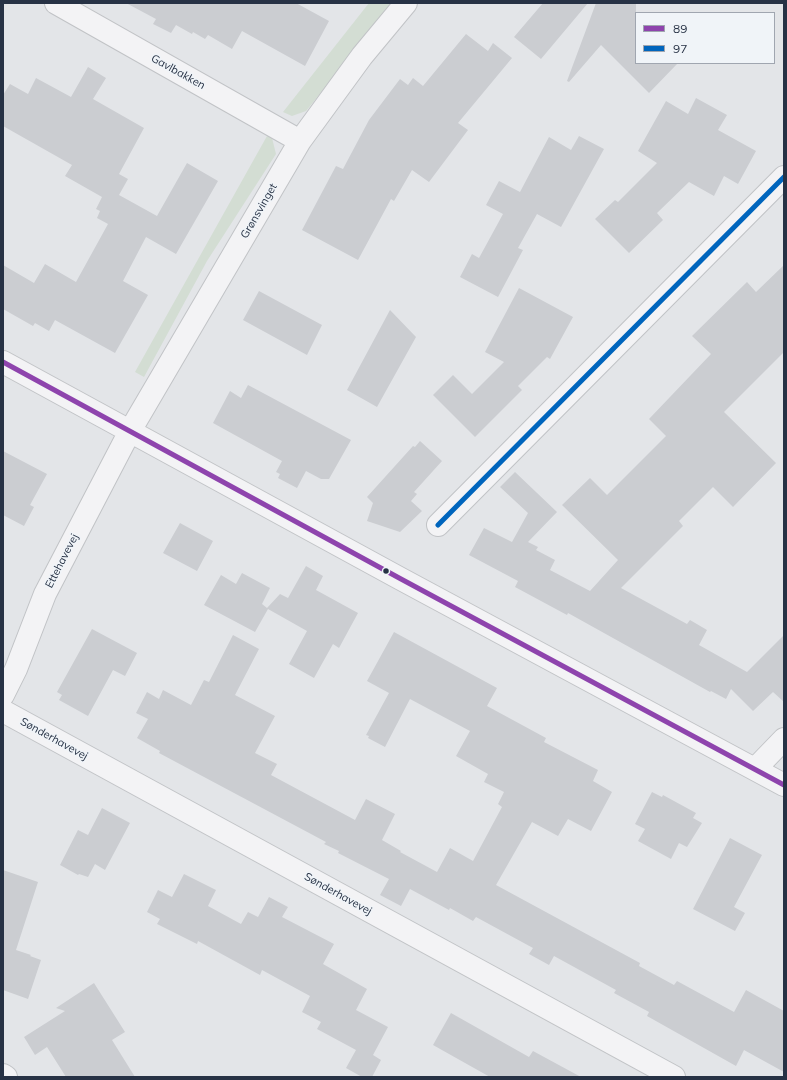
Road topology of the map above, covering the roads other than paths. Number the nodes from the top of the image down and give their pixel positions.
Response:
1 (56, 3) edge
2 (406, 3) edge
3 (300, 141) junction
4 (784, 177) edge
5 (3, 362) edge
6 (130, 431) junction
7 (438, 525) dead end
8 (3, 696) edge
9 (3, 711) edge
10 (784, 739) edge
11 (754, 769) junction
12 (784, 785) edge
13 (3, 1075) edge
14 (6, 1077) edge
15 (674, 1077) edge

1 - 3 street, Gavlbakken
2 - 3 street, Grønsvinget
3 - 6 street, Grønsvinget
4 - 7 street
5 - 6 street
6 - 8 street, Ettehavevej
6 - 11 street
9 - 15 street, Sønderhavevej
10 - 11 street
11 - 12 street
13 - 14 street

